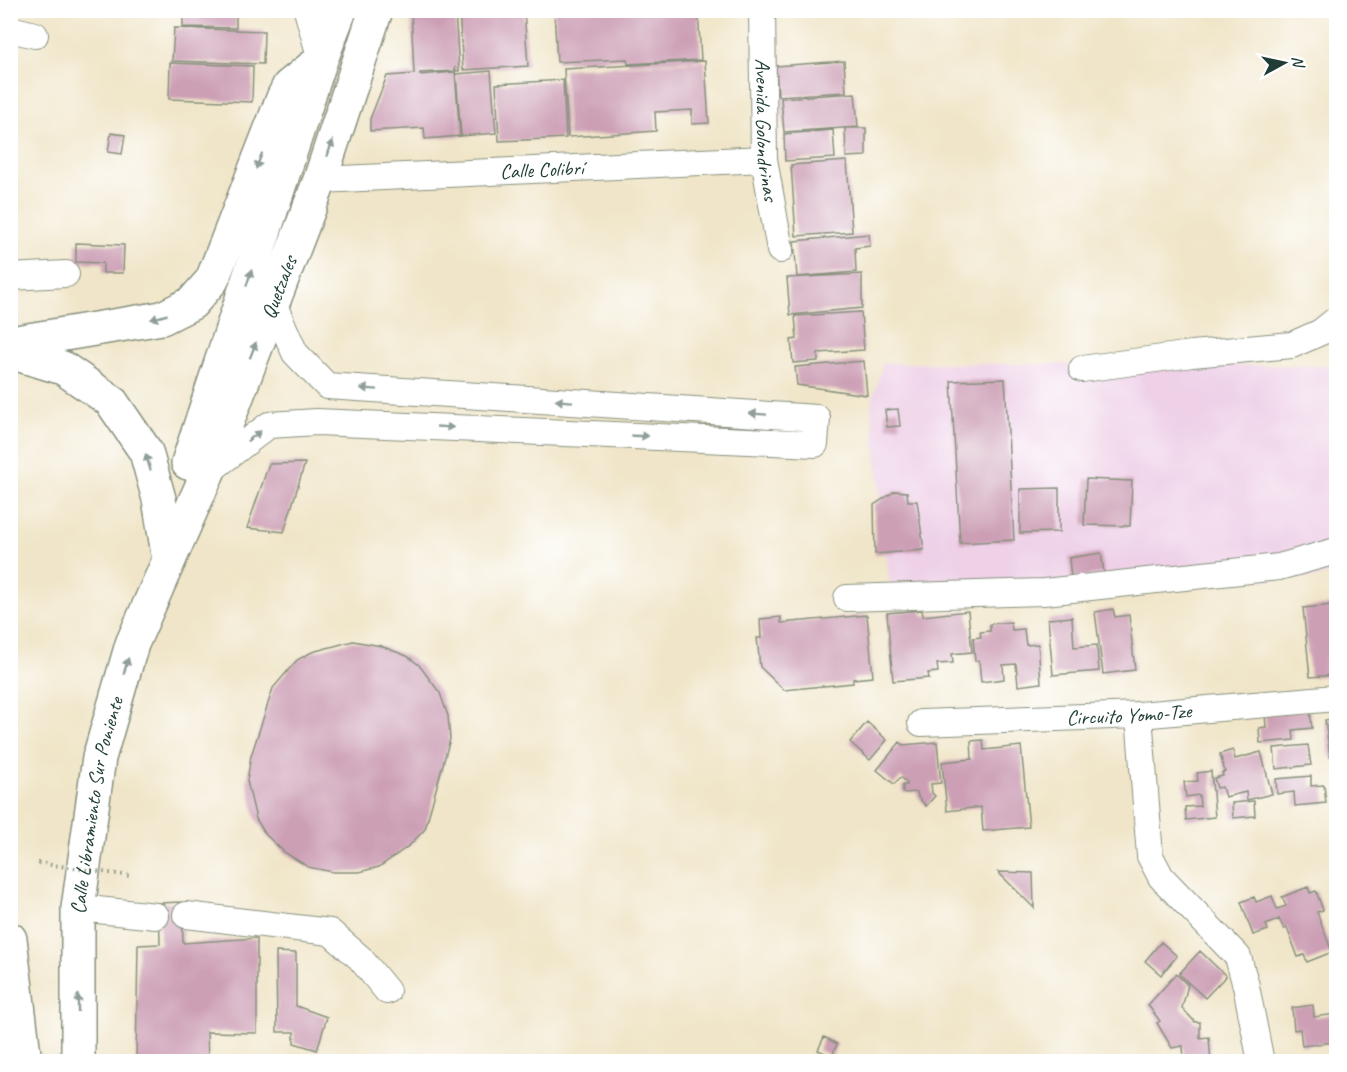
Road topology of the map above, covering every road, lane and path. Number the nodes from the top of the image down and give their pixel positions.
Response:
1 (308, 10) edge
2 (340, 10) edge
3 (376, 10) edge
4 (762, 10) edge
5 (10, 29) edge
6 (35, 35) dead end
7 (321, 60) junction
8 (764, 159) junction
9 (320, 180) junction
10 (780, 250) dead end
11 (66, 274) dead end
12 (10, 277) edge
13 (272, 301) junction
14 (1336, 320) edge
15 (10, 343) edge
16 (10, 352) edge
17 (1082, 369) dead end
18 (599, 404) junction
19 (600, 434) junction
20 (208, 472) junction
21 (167, 547) junction
22 (1336, 550) edge
23 (847, 598) dead end
24 (1336, 698) edge
25 (1139, 715) junction
26 (921, 723) dead end
27 (38, 863) dead end
28 (131, 876) dead end
29 (78, 908) junction
30 (186, 915) dead end
31 (156, 916) dead end
32 (10, 939) edge
33 (387, 991) dead end
34 (24, 1046) edge
35 (78, 1062) edge
36 (1261, 1062) edge

1 - 7 street
2 - 7 main road, Quetzales
9 -> 3 main road, Quetzales
4 - 8 street, Avenida Golondrinas
5 - 6 street
7 -> 15 main road
21 -> 7 main road, Quetzales
8 - 9 street, Calle Colibrí
8 - 10 street, Avenida Golondrinas
9 - 13 main road, Quetzales
11 - 12 street
18 -> 13 street
20 -> 13 main road, Quetzales
14 - 17 street
21 -> 16 main road
18 - 19 street
19 -> 18 street
20 -> 19 street
20 - 21 main road, Quetzales
29 -> 21 main road, Calle Libramiento Sur Poniente
22 - 23 street
24 - 25 street, Circuito Yomo-Tze
25 - 26 street, Circuito Yomo-Tze
25 - 36 street
27 - 28 path, bridge
29 - 31 street
35 -> 29 main road, Calle Libramiento Sur Poniente
30 - 33 street
32 - 34 main road

